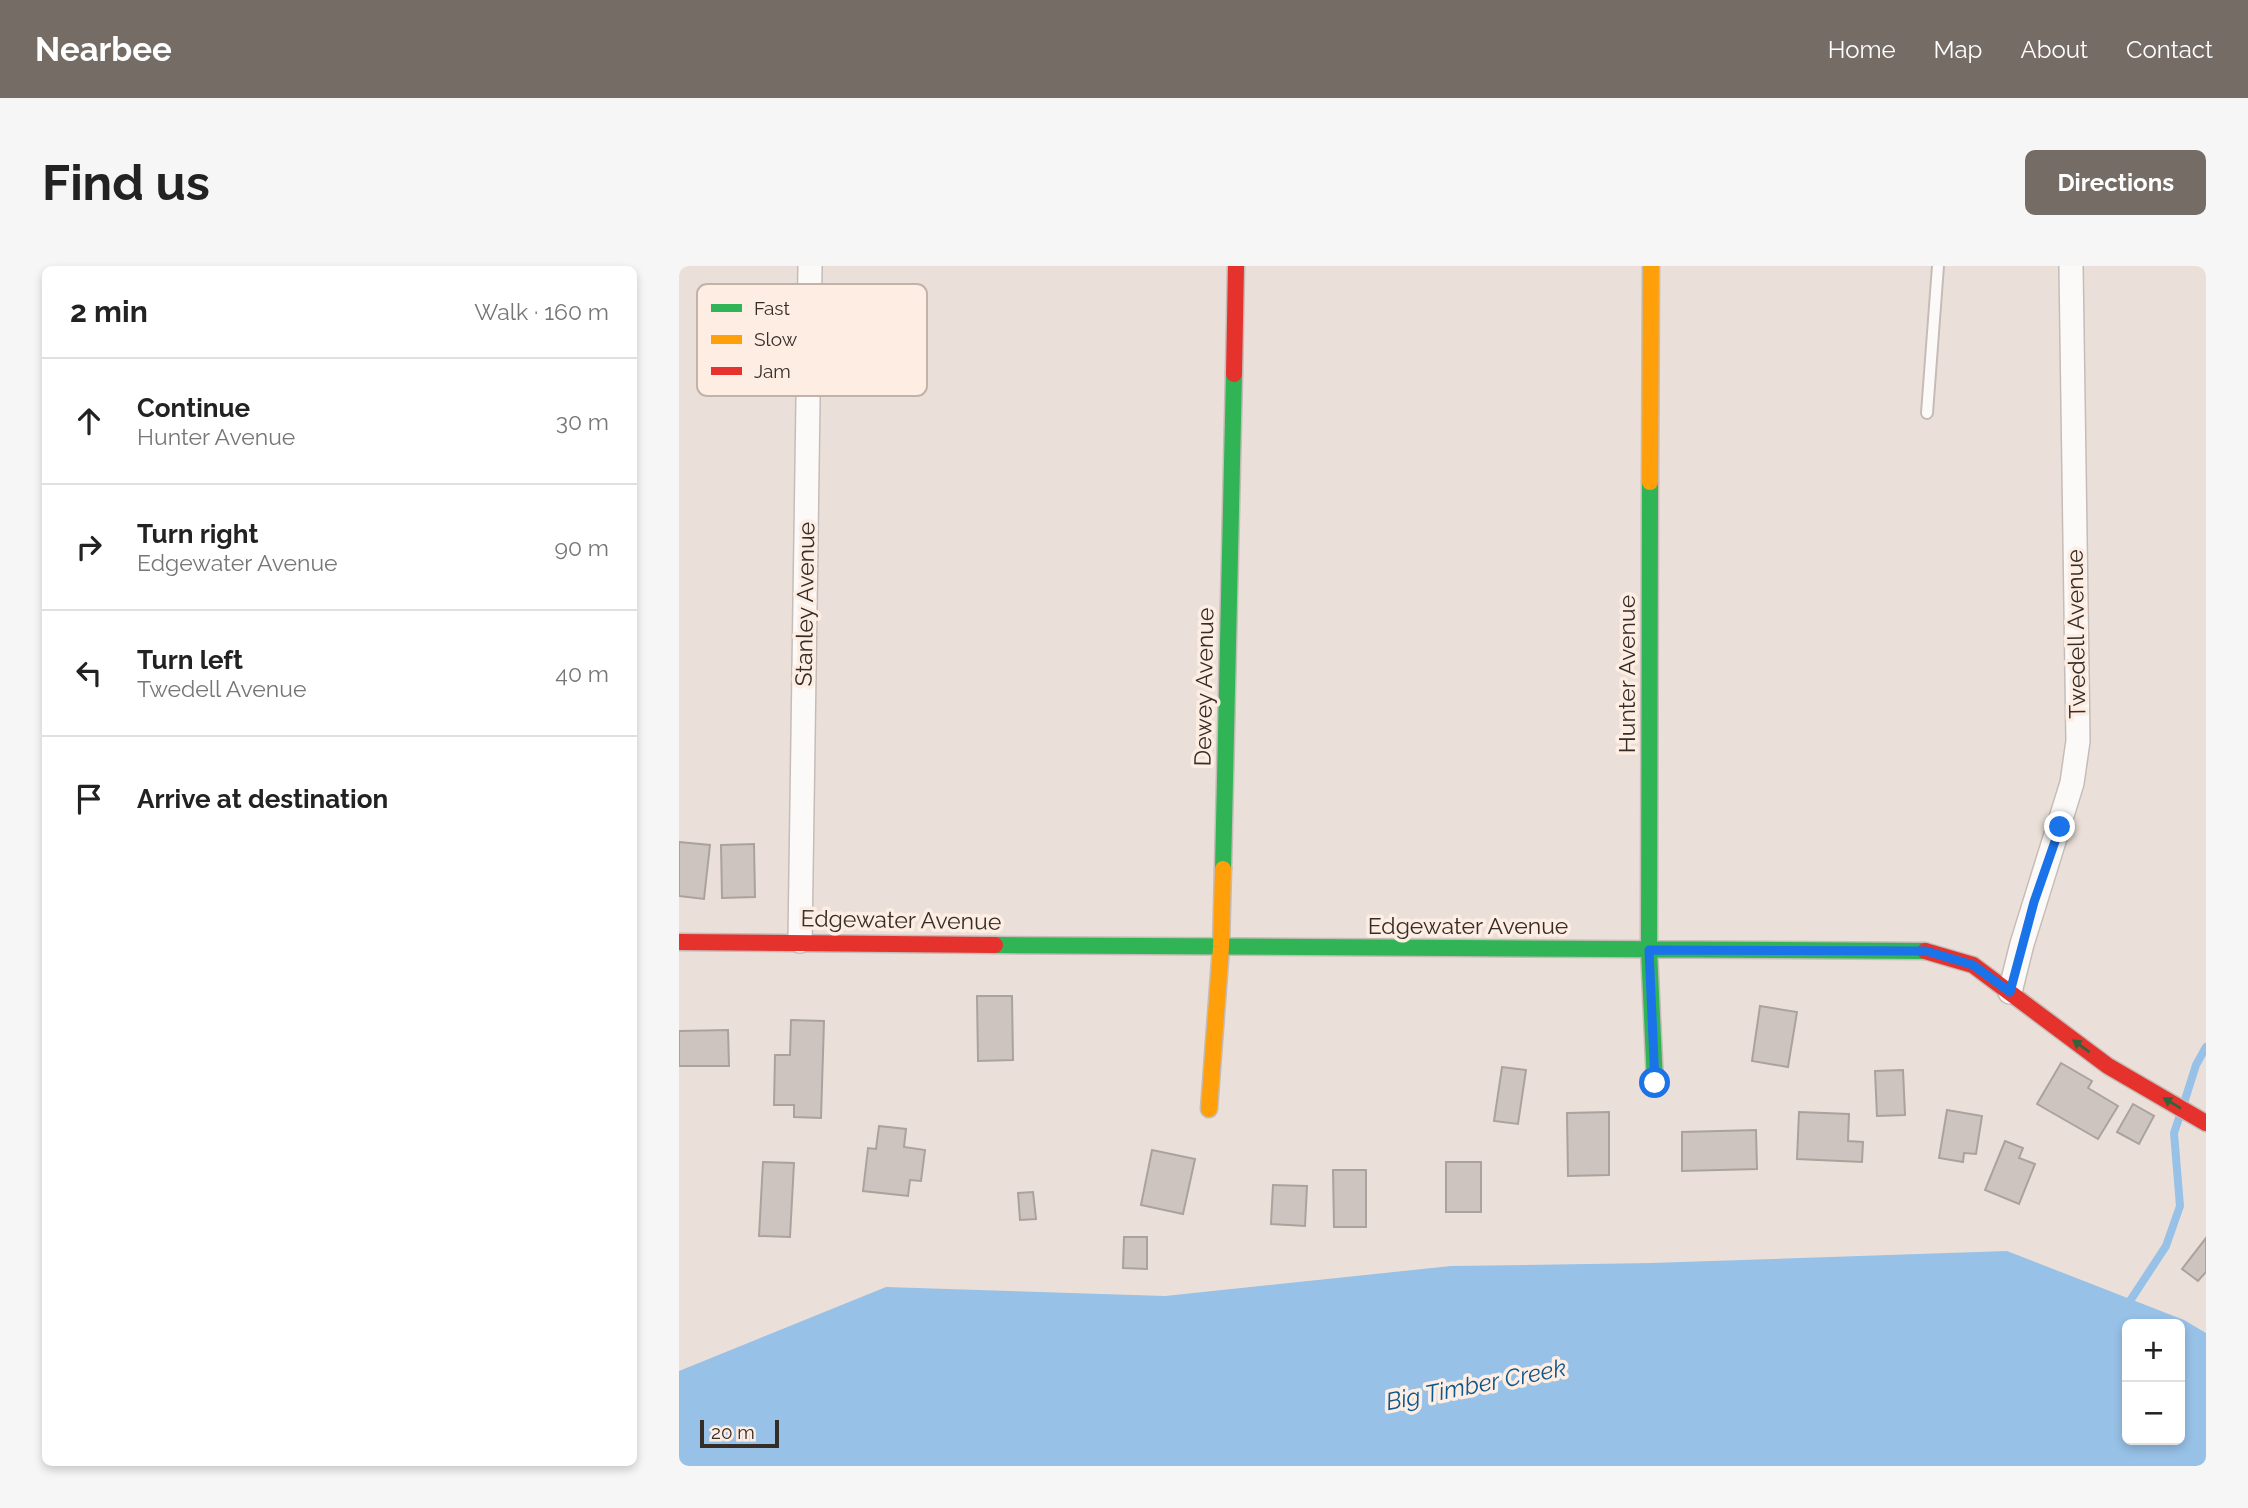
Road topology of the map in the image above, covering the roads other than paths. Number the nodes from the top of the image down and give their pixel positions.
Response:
1 (810, 266) edge
2 (1235, 266) edge
3 (1651, 266) edge
4 (1938, 266) edge
5 (2071, 266) edge
6 (810, 284) edge
7 (808, 396) edge
8 (1927, 413) dead end
9 (800, 941) junction
10 (679, 942) edge
11 (1221, 947) junction
12 (1649, 950) junction
13 (2010, 992) junction
14 (1655, 1083) dead end
15 (1209, 1109) dead end
16 (2206, 1123) edge

1 - 6 street, Stanley Avenue
2 - 11 street, Dewey Avenue
3 - 12 street, Hunter Avenue
4 - 8 lane
5 - 13 street, Twedell Avenue
7 - 9 street, Stanley Avenue
9 - 10 street, Edgewater Avenue
9 - 11 street, Edgewater Avenue
11 - 12 street, Edgewater Avenue
11 - 15 street, Dewey Avenue
12 - 13 street, Edgewater Avenue
12 - 14 street, Hunter Avenue
16 -> 13 street, Edgewater Avenue

